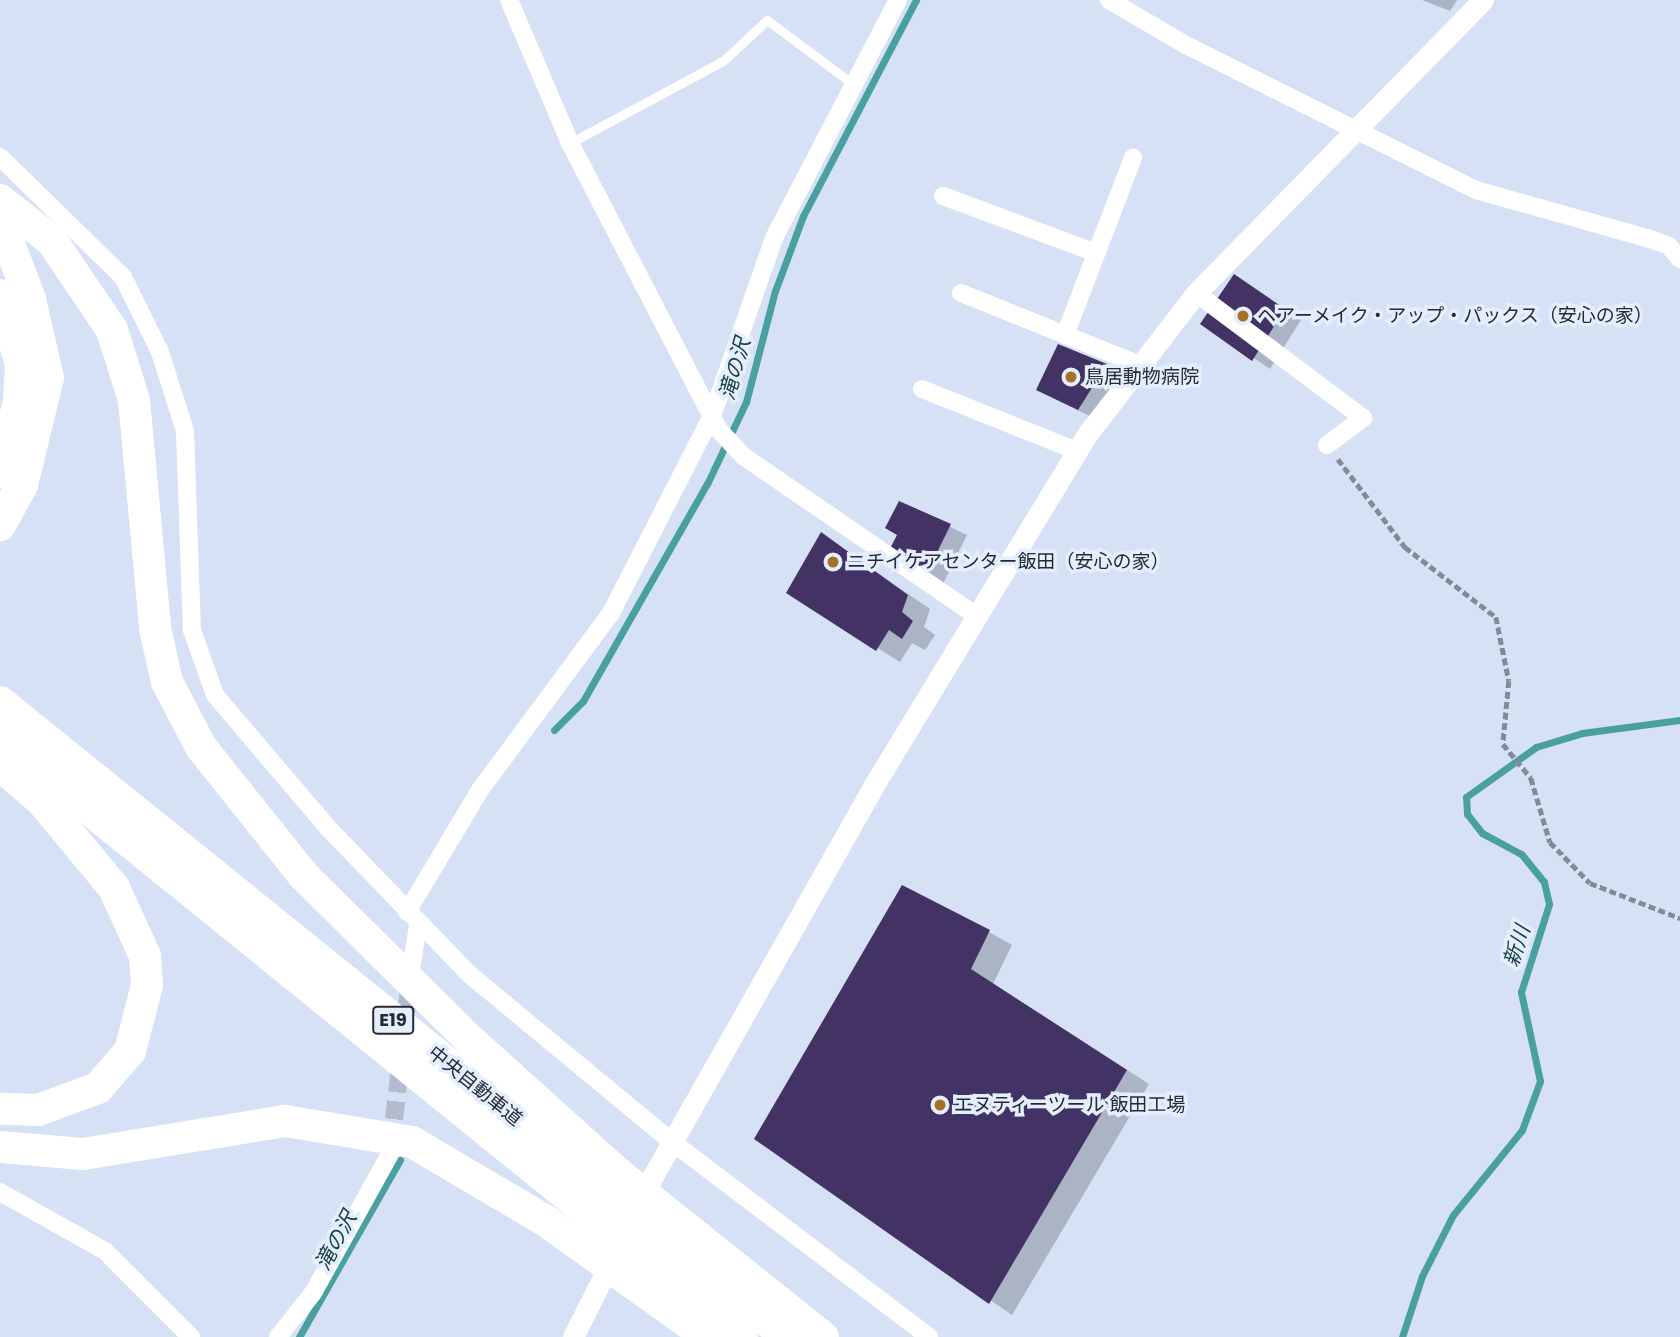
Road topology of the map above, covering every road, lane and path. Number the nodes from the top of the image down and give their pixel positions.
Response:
1 (509, 0) edge
2 (898, 0) edge
3 (1109, 0) edge
4 (1483, 0) edge
5 (853, 84) junction
6 (1352, 131) junction
7 (570, 143) junction
8 (0, 157) edge
9 (1133, 158) dead end
10 (943, 196) dead end
11 (0, 200) edge
12 (0, 220) edge
13 (1096, 253) junction
14 (1680, 259) edge
15 (961, 293) dead end
16 (1196, 293) junction
17 (0, 295) edge
18 (1065, 335) junction
19 (1138, 364) junction
20 (922, 389) dead end
21 (715, 423) junction
22 (1327, 445) joint
23 (1077, 451) junction
24 (0, 472) edge
25 (0, 525) edge
26 (977, 616) junction
27 (0, 702) edge
28 (0, 737) edge
29 (0, 765) edge
30 (1680, 918) edge
31 (412, 919) junction
32 (411, 969) tunnel mouth
33 (0, 1109) edge
34 (671, 1141) junction
35 (0, 1147) edge
36 (389, 1156) tunnel mouth
37 (649, 1183) dead end
38 (0, 1192) edge
39 (601, 1281) dead end
40 (191, 1337) edge
41 (278, 1337) edge
42 (573, 1337) edge
43 (708, 1337) edge
44 (742, 1337) edge
45 (787, 1337) edge
46 (823, 1337) edge
47 (929, 1337) edge

1 - 7 street
2 - 5 street
3 - 6 street
4 - 6 street
5 - 7 lane
5 - 21 street
6 - 14 street
6 - 16 street
7 - 21 street
8 - 31 street
9 - 13 street
10 - 13 street
11 - 46 highway
12 - 25 highway
13 - 18 street
15 - 18 street
16 - 19 street
16 - 22 street
17 - 24 highway
18 - 19 street
19 - 23 street
20 - 23 street
21 - 26 street
21 - 31 street
22 - 30 path
23 - 26 street
26 - 34 street
27 - 45 highway, 中央自動車道 / E19
28 - 44 highway, 中央自動車道 / E19
29 - 33 highway
31 - 32 street
31 - 34 street
34 - 37 street
34 - 47 street
35 - 43 highway
36 - 41 street
38 - 40 street
39 - 42 street

